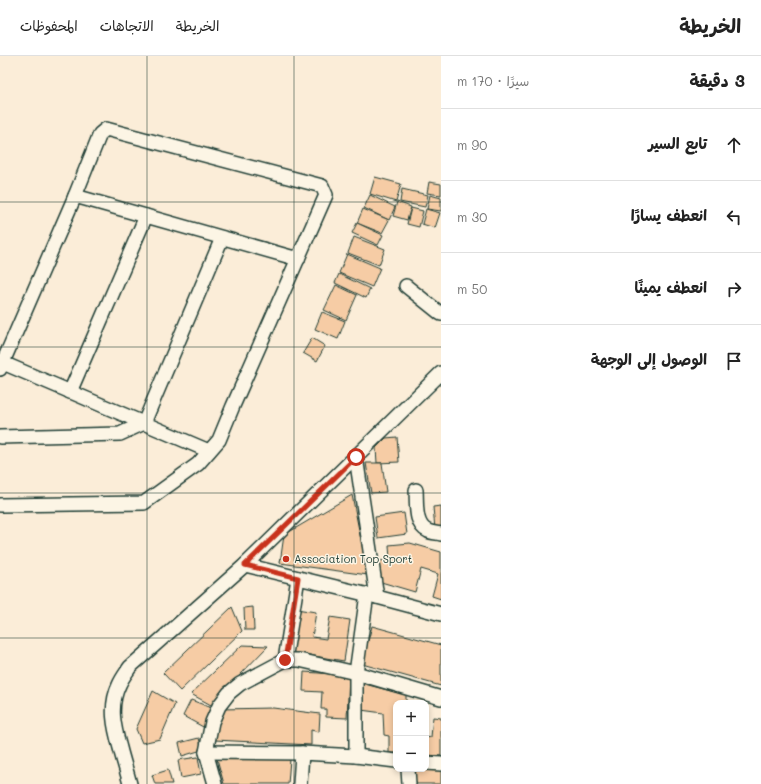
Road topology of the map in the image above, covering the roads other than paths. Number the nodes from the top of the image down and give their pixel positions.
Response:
1 (75, 196) junction
2 (146, 216) junction
3 (222, 238) junction
4 (298, 259) junction
5 (406, 286) dead end
6 (441, 314) edge
7 (1, 366) edge
8 (441, 373) edge
9 (70, 392) junction
10 (144, 423) junction
11 (0, 437) edge
12 (210, 451) junction
13 (356, 457) junction
14 (416, 490) dead end
15 (0, 506) edge
16 (441, 534) edge
17 (245, 565) junction
18 (298, 578) junction
19 (372, 596) junction
20 (441, 614) edge
21 (285, 660) junction
22 (356, 673) junction
23 (441, 698) edge
24 (206, 752) junction
25 (302, 753) junction
26 (356, 756) junction
27 (393, 761) edge
28 (429, 763) edge
29 (441, 764) edge
30 (408, 772) edge
31 (130, 784) edge
32 (215, 784) edge
33 (300, 784) edge
34 (409, 784) edge

1 - 2 street
1 - 4 street
1 - 7 street
2 - 3 street
2 - 9 street
3 - 4 street
3 - 10 street
4 - 12 street
5 - 6 street
7 - 9 street
8 - 13 street
9 - 10 street
10 - 11 street
10 - 12 street
12 - 15 street
13 - 17 street
13 - 19 street
14 - 16 street
17 - 18 street
17 - 31 street
18 - 19 street
18 - 21 street
19 - 20 street
19 - 22 street
21 - 22 street
21 - 24 street
22 - 23 street
22 - 26 street
24 - 25 street
24 - 32 street
25 - 26 street
25 - 33 street
26 - 27 street
28 - 29 street
30 - 34 street

